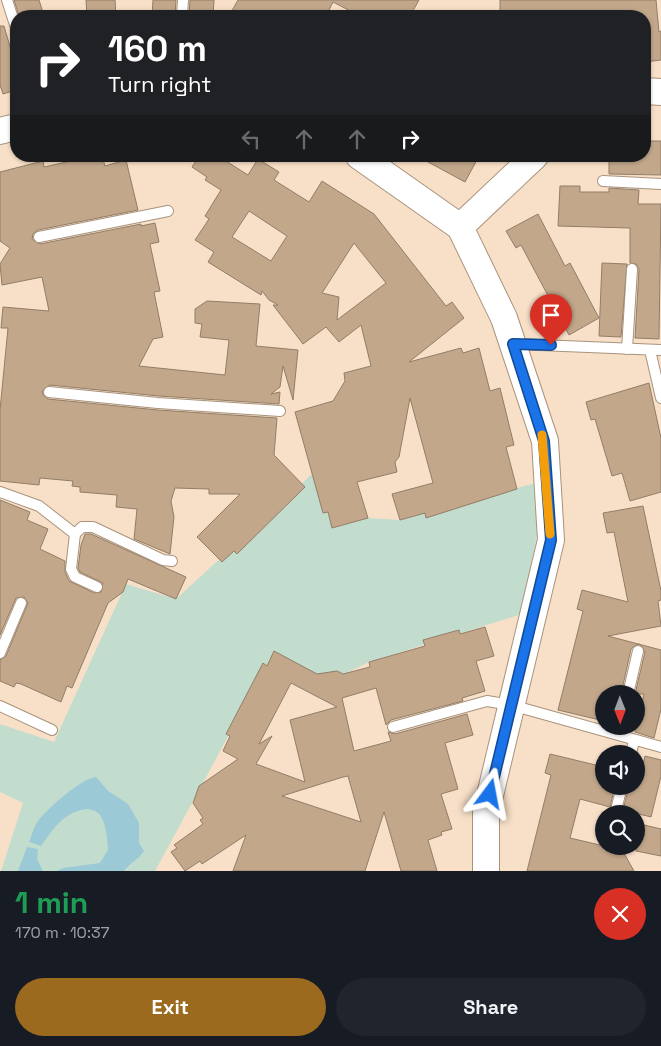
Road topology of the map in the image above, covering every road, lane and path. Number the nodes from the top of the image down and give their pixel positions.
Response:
1 (368, 162) edge
2 (529, 162) edge
3 (603, 181) dead end
4 (661, 184) edge
5 (168, 211) dead end
6 (460, 227) junction
7 (39, 237) dead end
8 (632, 269) dead end
9 (513, 344) junction
10 (627, 349) junction
11 (650, 350) junction
12 (661, 350) edge
13 (49, 392) dead end
14 (661, 398) edge
15 (280, 412) dead end
16 (0, 492) edge
17 (75, 534) junction
18 (172, 561) dead end
19 (97, 587) dead end
20 (21, 603) dead end
21 (638, 651) dead end
22 (0, 654) edge
23 (630, 685) edge
24 (511, 705) junction
25 (0, 706) edge
26 (595, 725) edge
27 (393, 727) dead end
28 (52, 730) dead end
29 (626, 735) edge
30 (634, 740) junction
31 (633, 745) edge
32 (661, 747) edge
33 (486, 871) edge

1 - 6 street
2 - 6 street
3 - 4 lane
5 - 7 lane
6 - 9 street
8 - 10 lane
9 - 10 lane
9 - 24 street
10 - 11 lane
11 - 12 lane
11 - 14 lane
13 - 15 lane
16 - 17 lane
17 - 18 lane
17 - 19 lane
20 - 22 lane
21 - 23 lane
24 - 26 lane
24 - 27 lane
24 - 33 street
25 - 28 lane
29 - 30 lane
30 - 31 lane
30 - 32 lane

